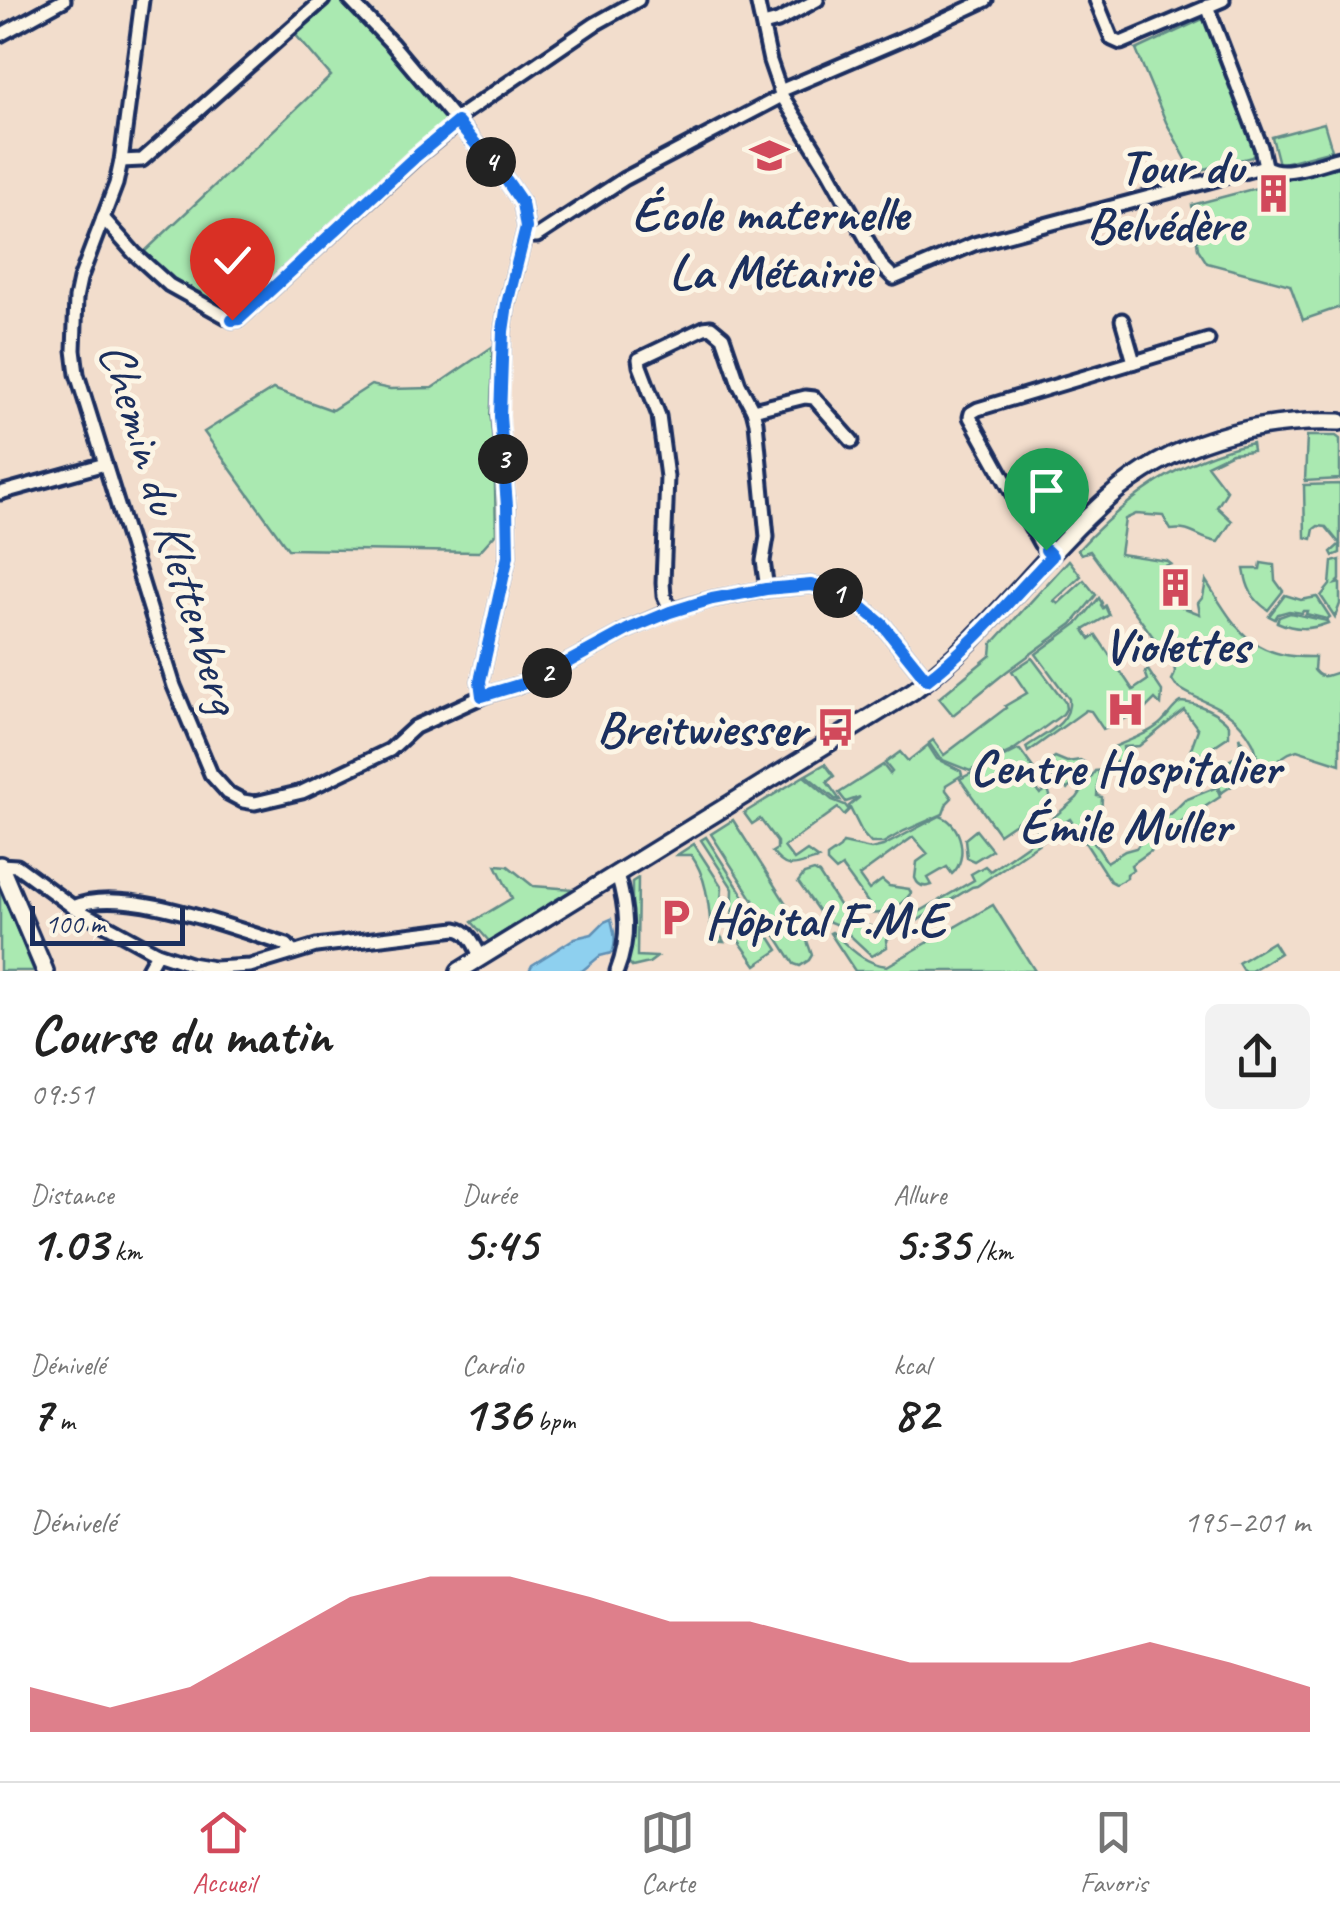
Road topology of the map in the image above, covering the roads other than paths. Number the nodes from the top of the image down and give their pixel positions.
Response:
1 (64, 0) edge
2 (142, 0) edge
3 (323, 0) edge
4 (350, 0) edge
5 (638, 0) edge
6 (757, 0) edge
7 (817, 0) edge
8 (986, 0) edge
9 (1096, 0) edge
10 (1223, 0) edge
11 (1207, 6) junction
12 (763, 25) junction
13 (0, 35) edge
14 (781, 93) junction
15 (457, 122) junction
16 (1340, 158) edge
17 (121, 161) junction
18 (1264, 166) junction
19 (102, 218) junction
20 (525, 236) junction
21 (1122, 320) dead end
22 (1208, 340) dead end
23 (1134, 362) junction
24 (753, 410) junction
25 (1340, 422) edge
26 (852, 441) dead end
27 (105, 464) junction
28 (0, 493) edge
29 (1052, 556) junction
30 (766, 589) junction
31 (670, 612) junction
32 (927, 680) junction
33 (482, 696) junction
34 (0, 865) edge
35 (616, 874) junction
36 (74, 907) junction
37 (293, 952) junction
38 (157, 953) junction
39 (481, 958) junction
40 (270, 966) edge
41 (232, 969) edge
42 (44, 971) edge
43 (147, 971) edge
44 (459, 971) edge
45 (616, 971) edge

1 - 13 street
2 - 17 street, Chemin du Klettenberg
3 - 17 street
4 - 15 street
5 - 15 street
6 - 12 street
7 - 12 street
8 - 14 street
9 - 11 street
10 - 11 street
11 - 18 street
12 - 14 street
14 - 18 street
14 - 20 street
15 - 19 street
15 - 20 street
16 - 18 street
17 - 19 street, Chemin du Klettenberg
19 - 27 street, Chemin du Klettenberg
20 - 33 street
21 - 23 street
22 - 23 street
23 - 29 street
24 - 26 street
24 - 30 street
24 - 31 street
25 - 29 street
27 - 28 street
27 - 33 street, Chemin du Klettenberg
29 - 32 street
30 - 31 street, Chemin du Klettenberg
30 - 32 street, Chemin du Klettenberg
31 - 33 street, Chemin du Klettenberg
32 - 35 street
34 - 36 street
34 - 42 street
35 - 39 street
35 - 45 street
36 - 37 street
36 - 38 street
37 - 39 street
37 - 40 street
38 - 41 street
38 - 43 street
39 - 44 street
40 - 41 street

